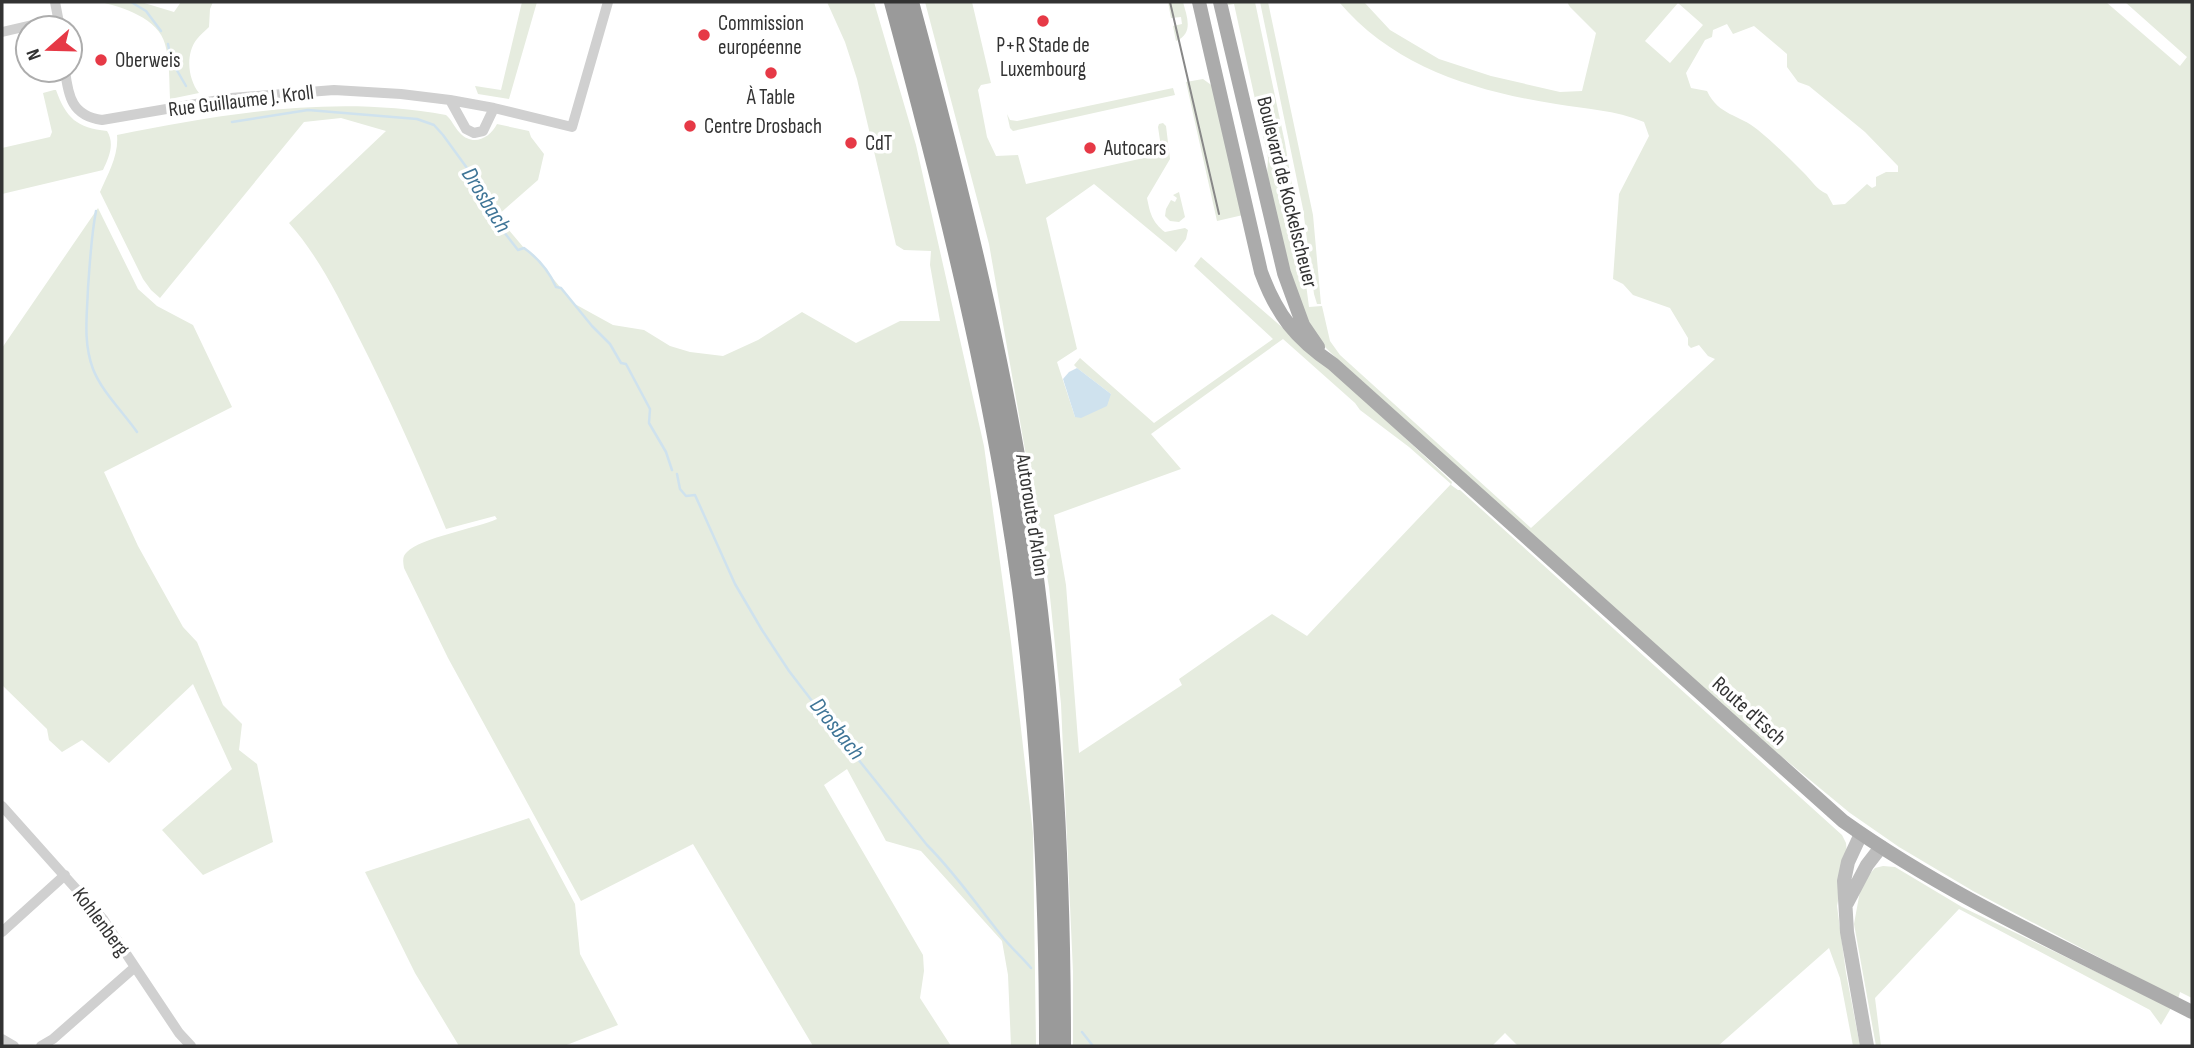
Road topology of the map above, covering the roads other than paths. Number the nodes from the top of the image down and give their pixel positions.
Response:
1 (608, 2) edge
2 (893, 2) edge
3 (910, 2) edge
4 (1199, 2) edge
5 (1220, 2) edge
6 (66, 84) edge
7 (450, 100) junction
8 (494, 108) junction
9 (1333, 364) junction
10 (2, 806) edge
11 (1861, 834) junction
12 (1881, 846) junction
13 (65, 875) junction
14 (1845, 908) junction
15 (2, 932) edge
16 (135, 967) junction
17 (2192, 1012) edge
18 (41, 1046) edge
19 (191, 1046) edge
20 (1048, 1046) edge
21 (1062, 1046) edge
22 (1867, 1046) edge

1 - 8 street, Rue Guillaume J. Kroll
2 - 20 highway, Autoroute d'Arlon
3 - 21 highway, Autoroute d'Arlon
4 - 9 main road, Boulevard de Kockelscheuer
5 - 9 main road, Boulevard de Kockelscheuer
6 - 7 street, Rue Guillaume J. Kroll
7 - 8 street, Rue Guillaume J. Kroll
7 - 8 street
9 - 11 main road, Route d'Esch
10 - 13 street, Kohlenberg
11 - 12 main road, Route d'Esch
11 - 14 main road
12 - 14 main road
12 - 17 main road, Route d'Esch
13 - 15 street
13 - 16 street, Kohlenberg
14 - 22 main road
16 - 18 street
16 - 19 street, Kohlenberg

